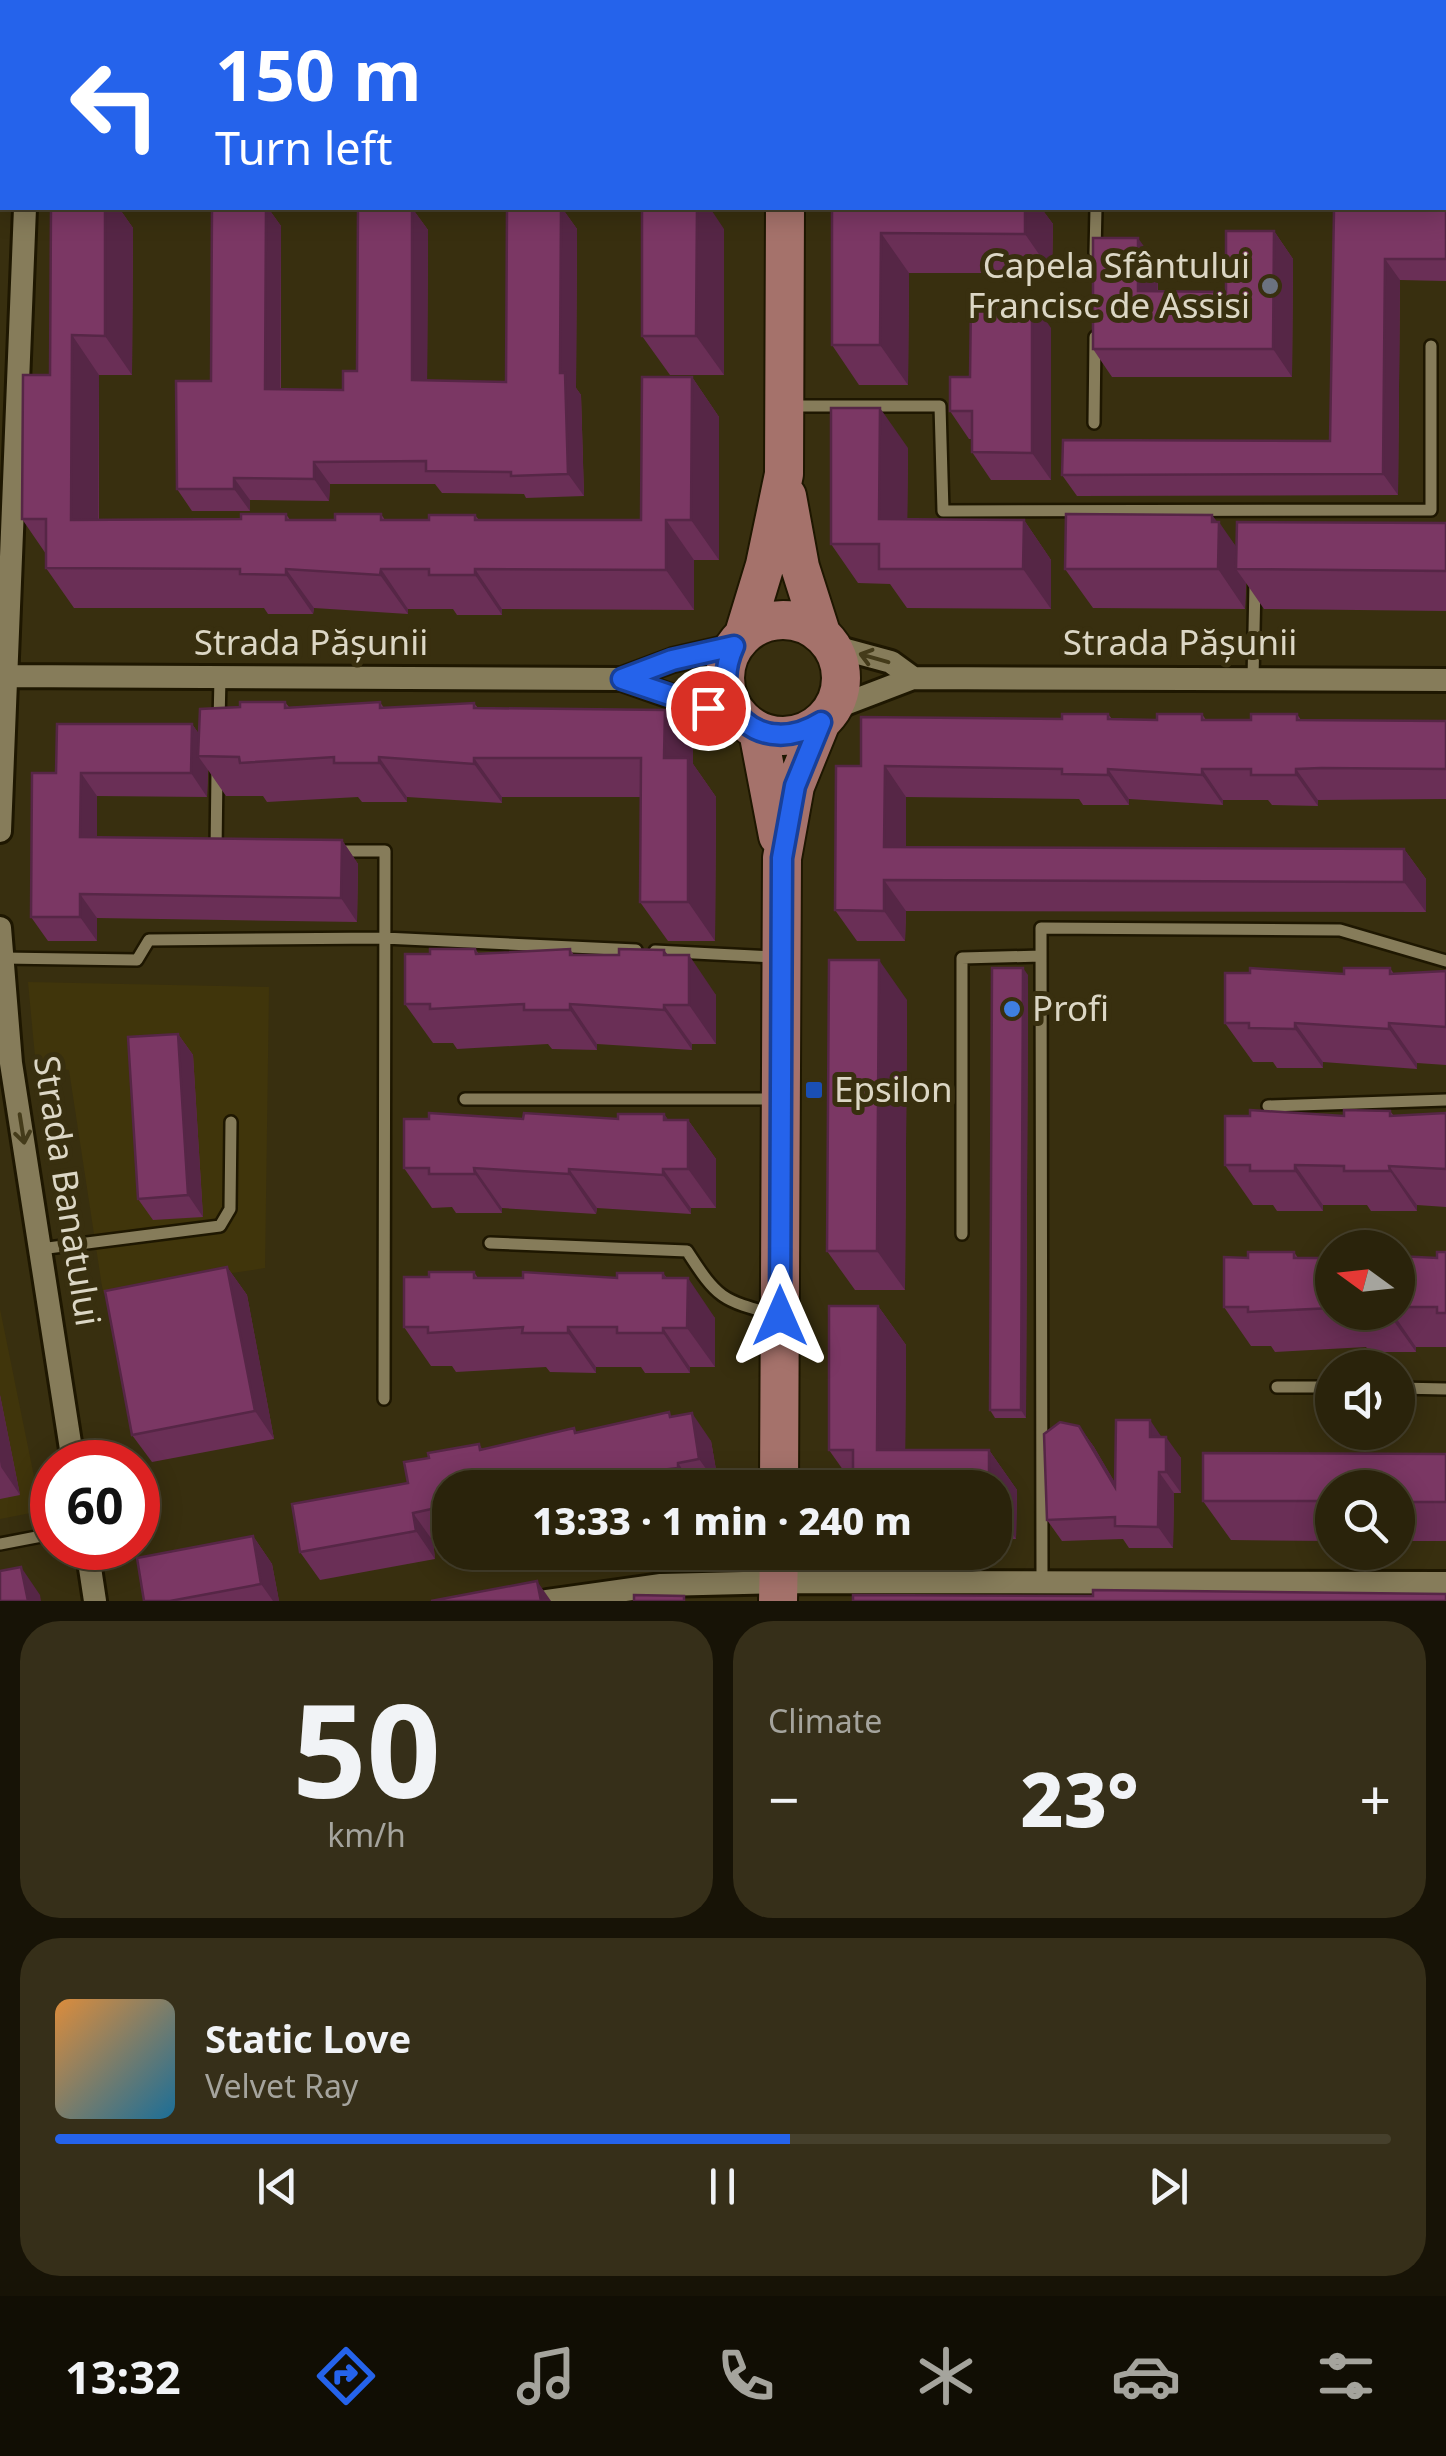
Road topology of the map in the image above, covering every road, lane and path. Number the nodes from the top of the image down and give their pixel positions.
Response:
1 (25, 210) edge
2 (785, 210) edge
3 (1096, 210) edge
4 (1095, 266) edge
5 (1095, 325) edge
6 (1431, 346) dead end
7 (784, 406) junction
8 (1094, 423) dead end
9 (784, 474) junction
10 (1257, 510) junction
11 (1256, 529) edge
12 (1256, 566) edge
13 (826, 639) junction
14 (739, 640) junction
15 (3, 676) edge
16 (220, 677) junction
17 (913, 678) junction
18 (622, 679) junction
19 (1253, 679) junction
20 (1446, 680) edge
21 (827, 716) junction
22 (751, 727) junction
23 (218, 736) edge
24 (218, 755) edge
25 (0, 831) edge
26 (328, 851) edge
27 (234, 852) edge
28 (782, 858) junction
29 (0, 928) edge
30 (384, 938) junction
31 (1041, 956) junction
32 (782, 957) junction
33 (2, 958) edge
34 (1446, 961) edge
35 (465, 1100) dead end
36 (781, 1100) junction
37 (1446, 1100) edge
38 (1268, 1106) dead end
39 (231, 1122) dead end
40 (962, 1234) dead end
41 (490, 1243) dead end
42 (40, 1249) junction
43 (780, 1316) junction
44 (1276, 1386) dead end
45 (1315, 1387) edge
46 (1415, 1388) edge
47 (1446, 1389) edge
48 (384, 1399) dead end
49 (70, 1440) edge
50 (779, 1470) edge
51 (30, 1538) edge
52 (0, 1544) edge
53 (90, 1570) edge
54 (779, 1579) edge
55 (1042, 1583) junction
56 (1446, 1583) edge
57 (1095, 1592) edge
58 (558, 1600) edge
59 (95, 1601) edge

1 - 15 street
2 - 7 main road
3 - 4 lane
5 - 8 lane
6 - 10 lane
7 - 9 main road
7 - 10 lane
9 - 13 main road
9 - 14 main road
10 - 11 lane
12 - 19 lane
13 - 14 main road
17 -> 13 street, Strada Pășunii
13 - 21 main road
14 - 18 street, Strada Pășunii
14 - 22 main road
15 - 16 street, Strada Pășunii
15 - 25 street
16 - 18 street, Strada Pășunii
16 - 23 lane
17 - 19 street, Strada Pășunii
17 - 21 street, Strada Pășunii
18 - 22 street, Strada Pășunii
19 - 20 street, Strada Pășunii
21 - 22 main road
21 - 28 main road
22 - 28 main road
24 - 27 lane
26 - 30 lane
28 - 32 main road
29 - 33 street, Strada Banatului
30 - 32 lane
30 - 33 lane
30 - 48 lane
31 - 34 lane
31 - 40 lane
31 - 55 lane
32 - 36 main road
33 -> 42 street, Strada Banatului
35 - 36 lane
36 - 43 main road
37 - 38 lane
39 - 42 lane
41 - 43 lane
42 - 49 street, Strada Banatului
43 - 50 main road
44 - 45 lane
46 - 47 lane
51 - 52 lane
53 - 59 street
54 - 55 street
54 - 58 street
55 - 57 street
56 - 57 street

